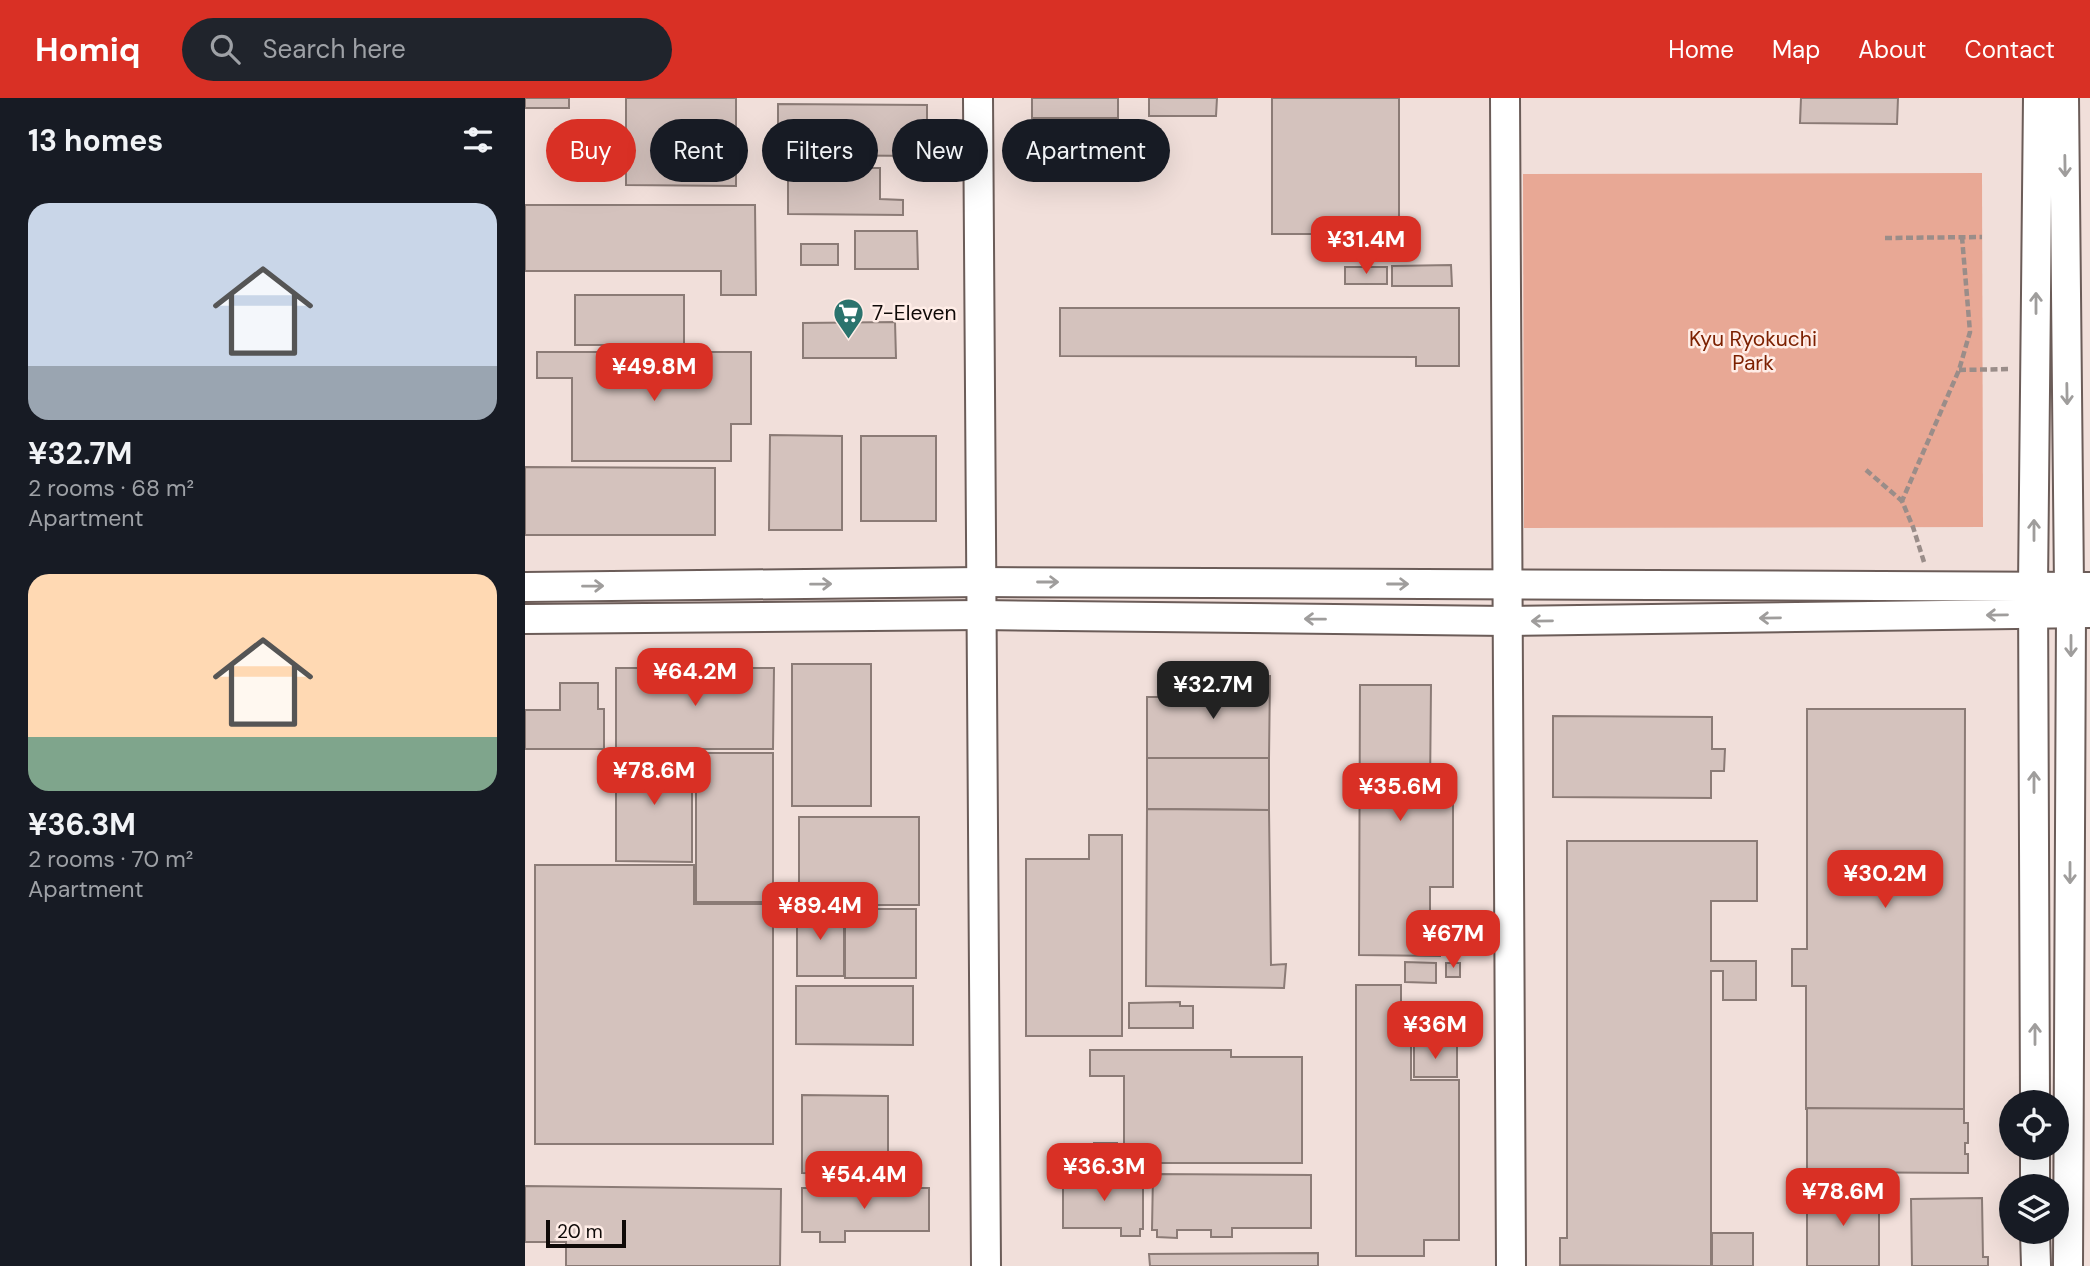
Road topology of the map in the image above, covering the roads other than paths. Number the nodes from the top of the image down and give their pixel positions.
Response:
1 (978, 98) edge
2 (1505, 98) edge
3 (2038, 98) edge
4 (2064, 98) edge
5 (980, 582) junction
6 (1508, 584) junction
7 (525, 587) edge
8 (2033, 587) junction
9 (2080, 600) edge
10 (980, 615) junction
11 (2034, 615) junction
12 (525, 619) edge
13 (1507, 621) junction
14 (2035, 1090) edge
15 (2035, 1244) edge
16 (986, 1266) edge
17 (1511, 1266) edge
18 (2036, 1266) edge
19 (2068, 1266) edge

1 - 5 street
2 - 6 street
8 -> 3 street
4 -> 9 street
5 -> 6 street
7 -> 5 street
5 - 10 street
6 - 8 street
6 - 13 street
8 - 9 street
8 - 11 street
9 - 11 street
9 -> 19 street
10 - 12 street
13 -> 10 street
10 - 16 street
11 -> 13 street
14 -> 11 street
13 - 17 street
15 - 18 street

